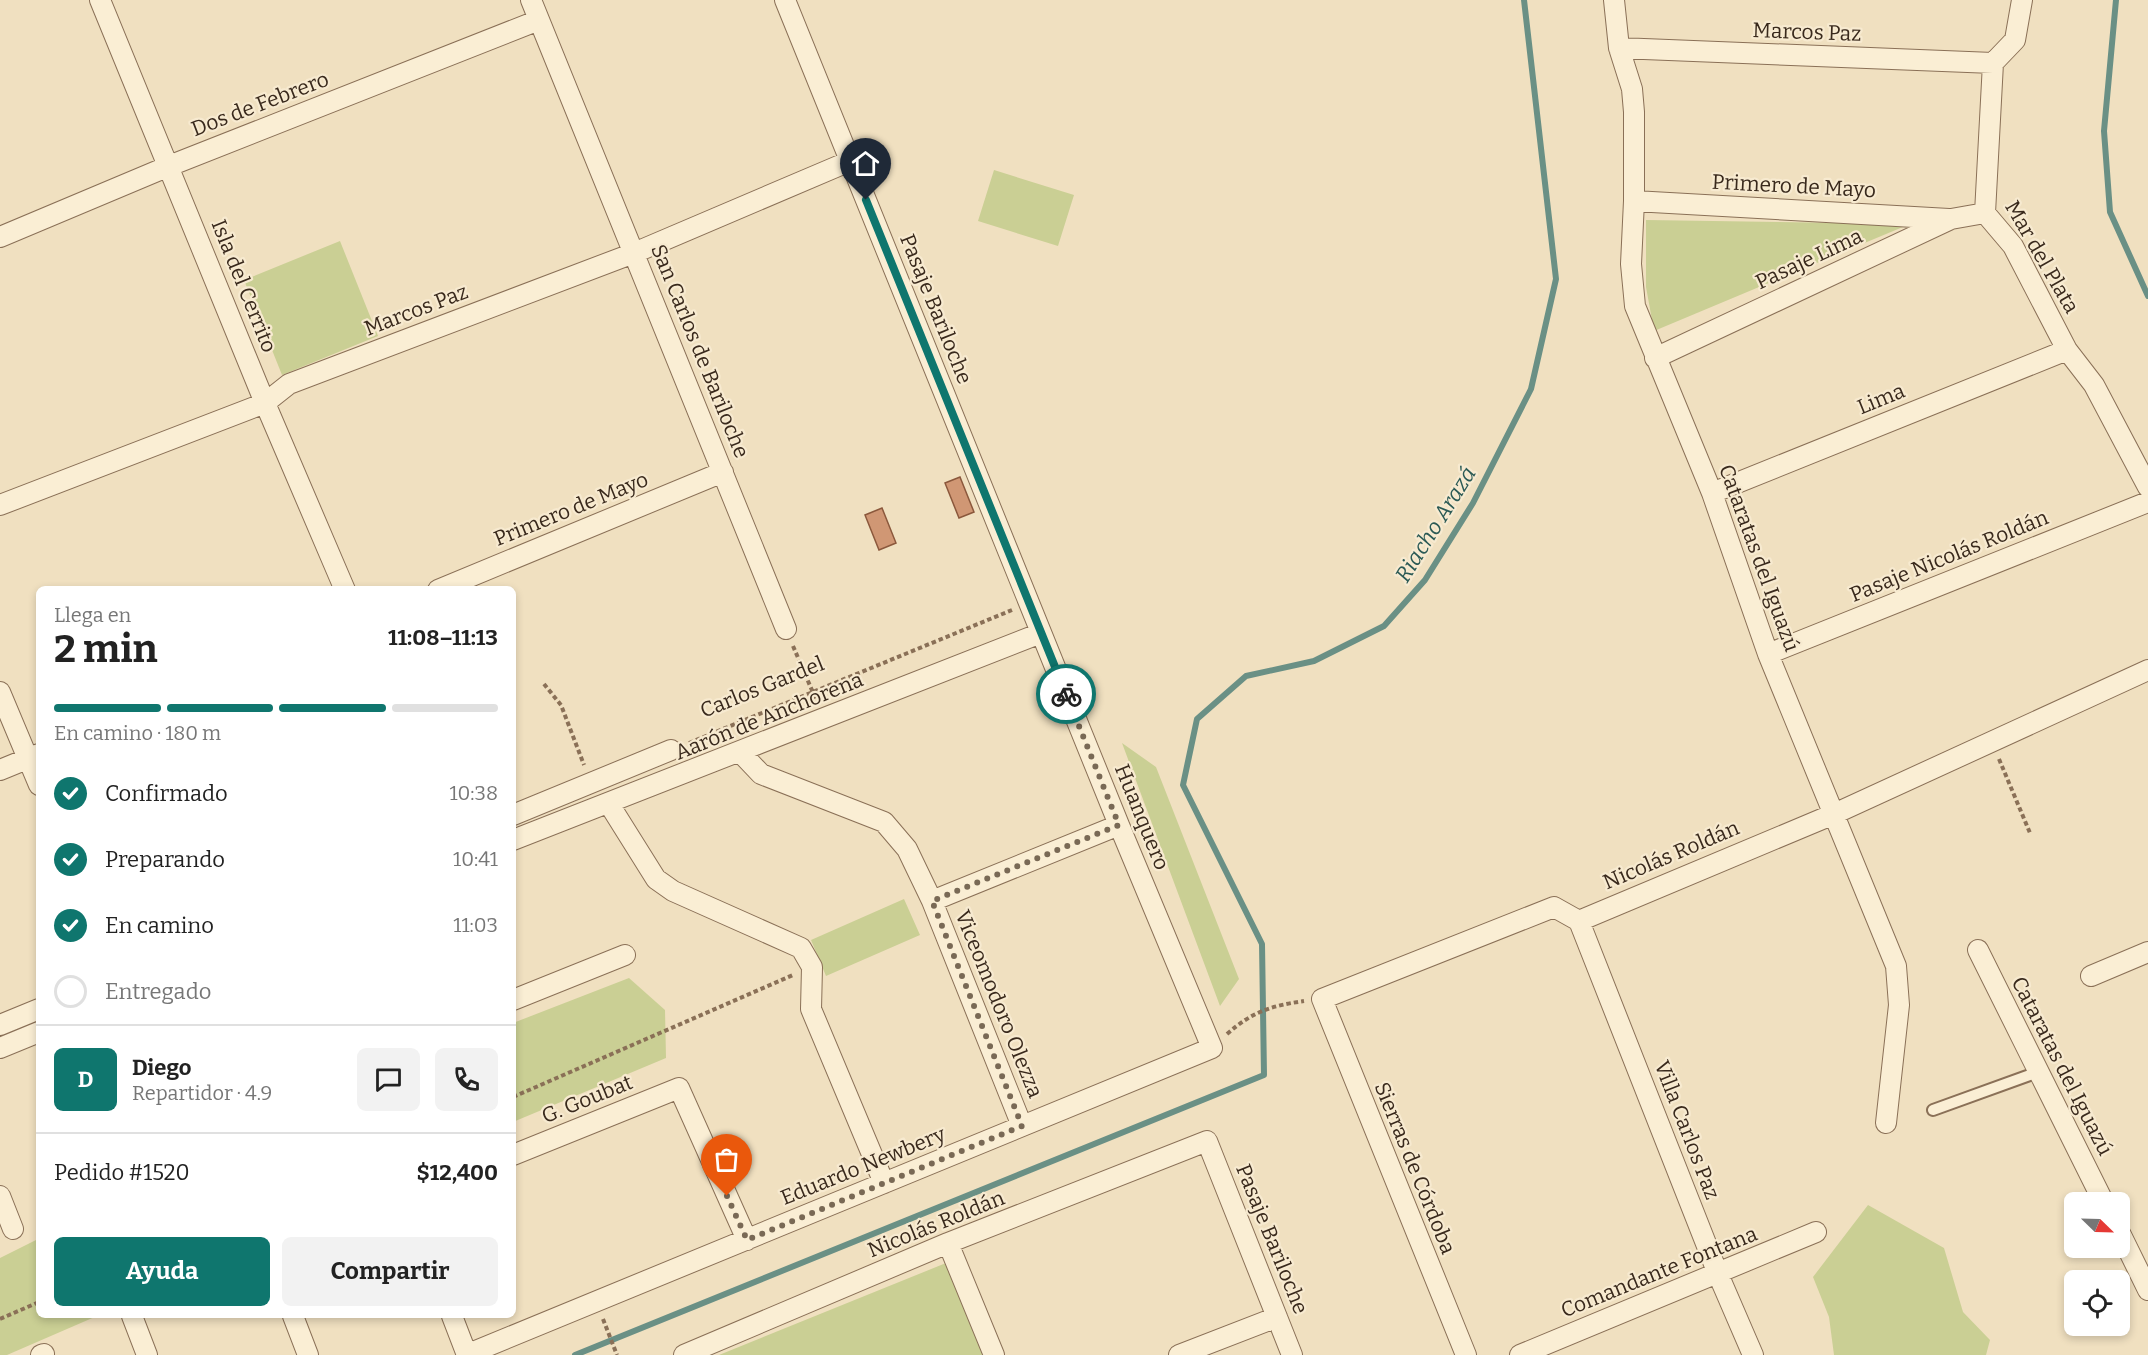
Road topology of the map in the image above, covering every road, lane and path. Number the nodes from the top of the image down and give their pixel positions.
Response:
1 (100, 0) edge
2 (531, 0) edge
3 (784, 0) edge
4 (1614, 0) edge
5 (2022, 0) edge
6 (539, 20) junction
7 (1619, 48) junction
8 (1993, 63) junction
9 (850, 161) junction
10 (169, 166) junction
11 (1634, 201) junction
12 (1985, 213) junction
13 (1951, 219) junction
14 (0, 237) edge
15 (634, 253) junction
16 (2067, 350) junction
17 (1655, 358) junction
18 (265, 403) junction
19 (723, 472) junction
20 (2148, 486) edge
21 (1712, 493) junction
22 (2148, 502) edge
23 (0, 505) edge
24 (343, 586) edge
25 (448, 586) edge
26 (1029, 603) junction
27 (786, 629) joint
28 (1041, 633) junction
29 (1768, 654) junction
30 (2148, 670) edge
31 (544, 684) dead end
32 (0, 692) edge
33 (813, 692) junction
34 (824, 720) junction
35 (1992, 742) junction
36 (671, 750) joint
37 (741, 753) junction
38 (33, 756) edge
39 (0, 770) edge
40 (591, 783) junction
41 (609, 804) junction
42 (516, 814) edge
43 (1834, 814) junction
44 (1119, 825) junction
45 (2030, 833) dead end
46 (516, 839) edge
47 (932, 901) junction
48 (1579, 921) junction
49 (1978, 950) dead end
50 (2148, 952) edge
51 (625, 955) dead end
52 (812, 967) junction
53 (2091, 976) dead end
54 (516, 999) edge
55 (1322, 999) junction
56 (36, 1010) edge
57 (0, 1025) edge
58 (36, 1033) edge
59 (0, 1048) edge
60 (1212, 1048) junction
61 (2038, 1072) junction
62 (516, 1096) edge
63 (1933, 1110) dead end
64 (1886, 1123) dead end
65 (1022, 1126) junction
66 (1207, 1141) joint
67 (516, 1154) edge
68 (884, 1183) junction
69 (2098, 1192) edge
70 (0, 1196) edge
71 (13, 1228) dead end
72 (1816, 1232) dead end
73 (747, 1240) junction
74 (948, 1243) junction
75 (2130, 1253) edge
76 (1718, 1274) junction
77 (2148, 1290) edge
78 (36, 1303) edge
79 (1277, 1317) junction
80 (133, 1318) edge
81 (294, 1318) edge
82 (453, 1318) edge
83 (0, 1319) edge
84 (606, 1326) dead end
85 (147, 1355) edge
86 (309, 1355) edge
87 (467, 1355) edge
88 (617, 1355) edge
89 (684, 1355) edge
90 (994, 1355) edge
91 (1179, 1355) edge
92 (1292, 1355) edge
93 (1466, 1355) edge
94 (1520, 1355) edge
95 (1753, 1355) edge

1 - 10 street, Isla del Cerrito
2 - 6 street, San Carlos de Bariloche
3 - 9 street, Pasaje Bariloche
4 - 7 street, Cataratas del Iguazú
5 - 8 street
6 - 10 street, Dos de Febrero
6 - 15 street, San Carlos de Bariloche
7 - 8 street, Marcos Paz
7 - 11 street, Cataratas del Iguazú
8 - 12 street, Mar del Plata
9 - 15 street, Marcos Paz
9 - 26 street, Pasaje Bariloche
10 - 14 street, Dos de Febrero
10 - 18 street, Isla del Cerrito
11 - 13 street, Primero de Mayo
11 - 17 street, Cataratas del Iguazú
12 - 13 street, Pasaje Lima
12 - 16 street, Mar del Plata
13 - 17 street, Pasaje Lima
15 - 18 street, Marcos Paz
15 - 19 street, San Carlos de Bariloche
16 - 20 street, Mar del Plata
16 - 21 street, Lima
17 - 21 street, Cataratas del Iguazú
18 - 23 street, Marcos Paz
18 - 24 street, Isla del Cerrito
19 - 25 street, Primero de Mayo
19 - 27 street, San Carlos de Bariloche
21 - 29 street, Cataratas del Iguazú
22 - 29 street, Pasaje Nicolás Roldán
26 - 28 street, Huanquero
26 - 33 path, Carlos Gardel
27 - 33 path
28 - 34 street, Aarón de Anchorena
28 - 44 street, Huanquero
29 - 43 street, Cataratas del Iguazú
30 - 35 street, Nicolás Roldán
31 - 40 path
32 - 38 street
33 - 34 path
33 - 36 path, Carlos Gardel
34 - 37 street, Aarón de Anchorena
35 - 43 street, Nicolás Roldán
35 - 45 path
36 - 40 street
37 - 41 street, Aarón de Anchorena
37 - 47 street, Viceomodoro Olezza
38 - 39 street
40 - 42 street
41 - 46 street, Aarón de Anchorena
41 - 52 street
43 - 48 street, Nicolás Roldán
43 - 64 street, Cataratas del Iguazú
44 - 47 street
44 - 60 street, Huanquero
47 - 65 street, Viceomodoro Olezza
48 - 55 street
48 - 76 street, Villa Carlos Paz
49 - 61 street, Cataratas del Iguazú
50 - 53 street
51 - 54 street
52 - 62 path
52 - 68 street
55 - 60 path
55 - 93 street, Sierras de Córdoba
56 - 57 street
58 - 59 street
60 - 65 street, Eduardo Newbery
61 - 63 lane
61 - 69 street, Cataratas del Iguazú
65 - 68 street, Eduardo Newbery
66 - 74 street, Nicolás Roldán
66 - 79 street, Pasaje Bariloche
67 - 73 street, G. Goubat
68 - 73 street, Eduardo Newbery
70 - 71 street
72 - 76 street, Comandante Fontana
73 - 87 street, Eduardo Newbery
74 - 89 street, Nicolás Roldán
74 - 90 street
75 - 77 street
76 - 94 street, Comandante Fontana
76 - 95 street, Villa Carlos Paz
78 - 83 path
79 - 91 street
79 - 92 street, Pasaje Bariloche
80 - 85 street
81 - 86 street
82 - 87 street
84 - 88 path

